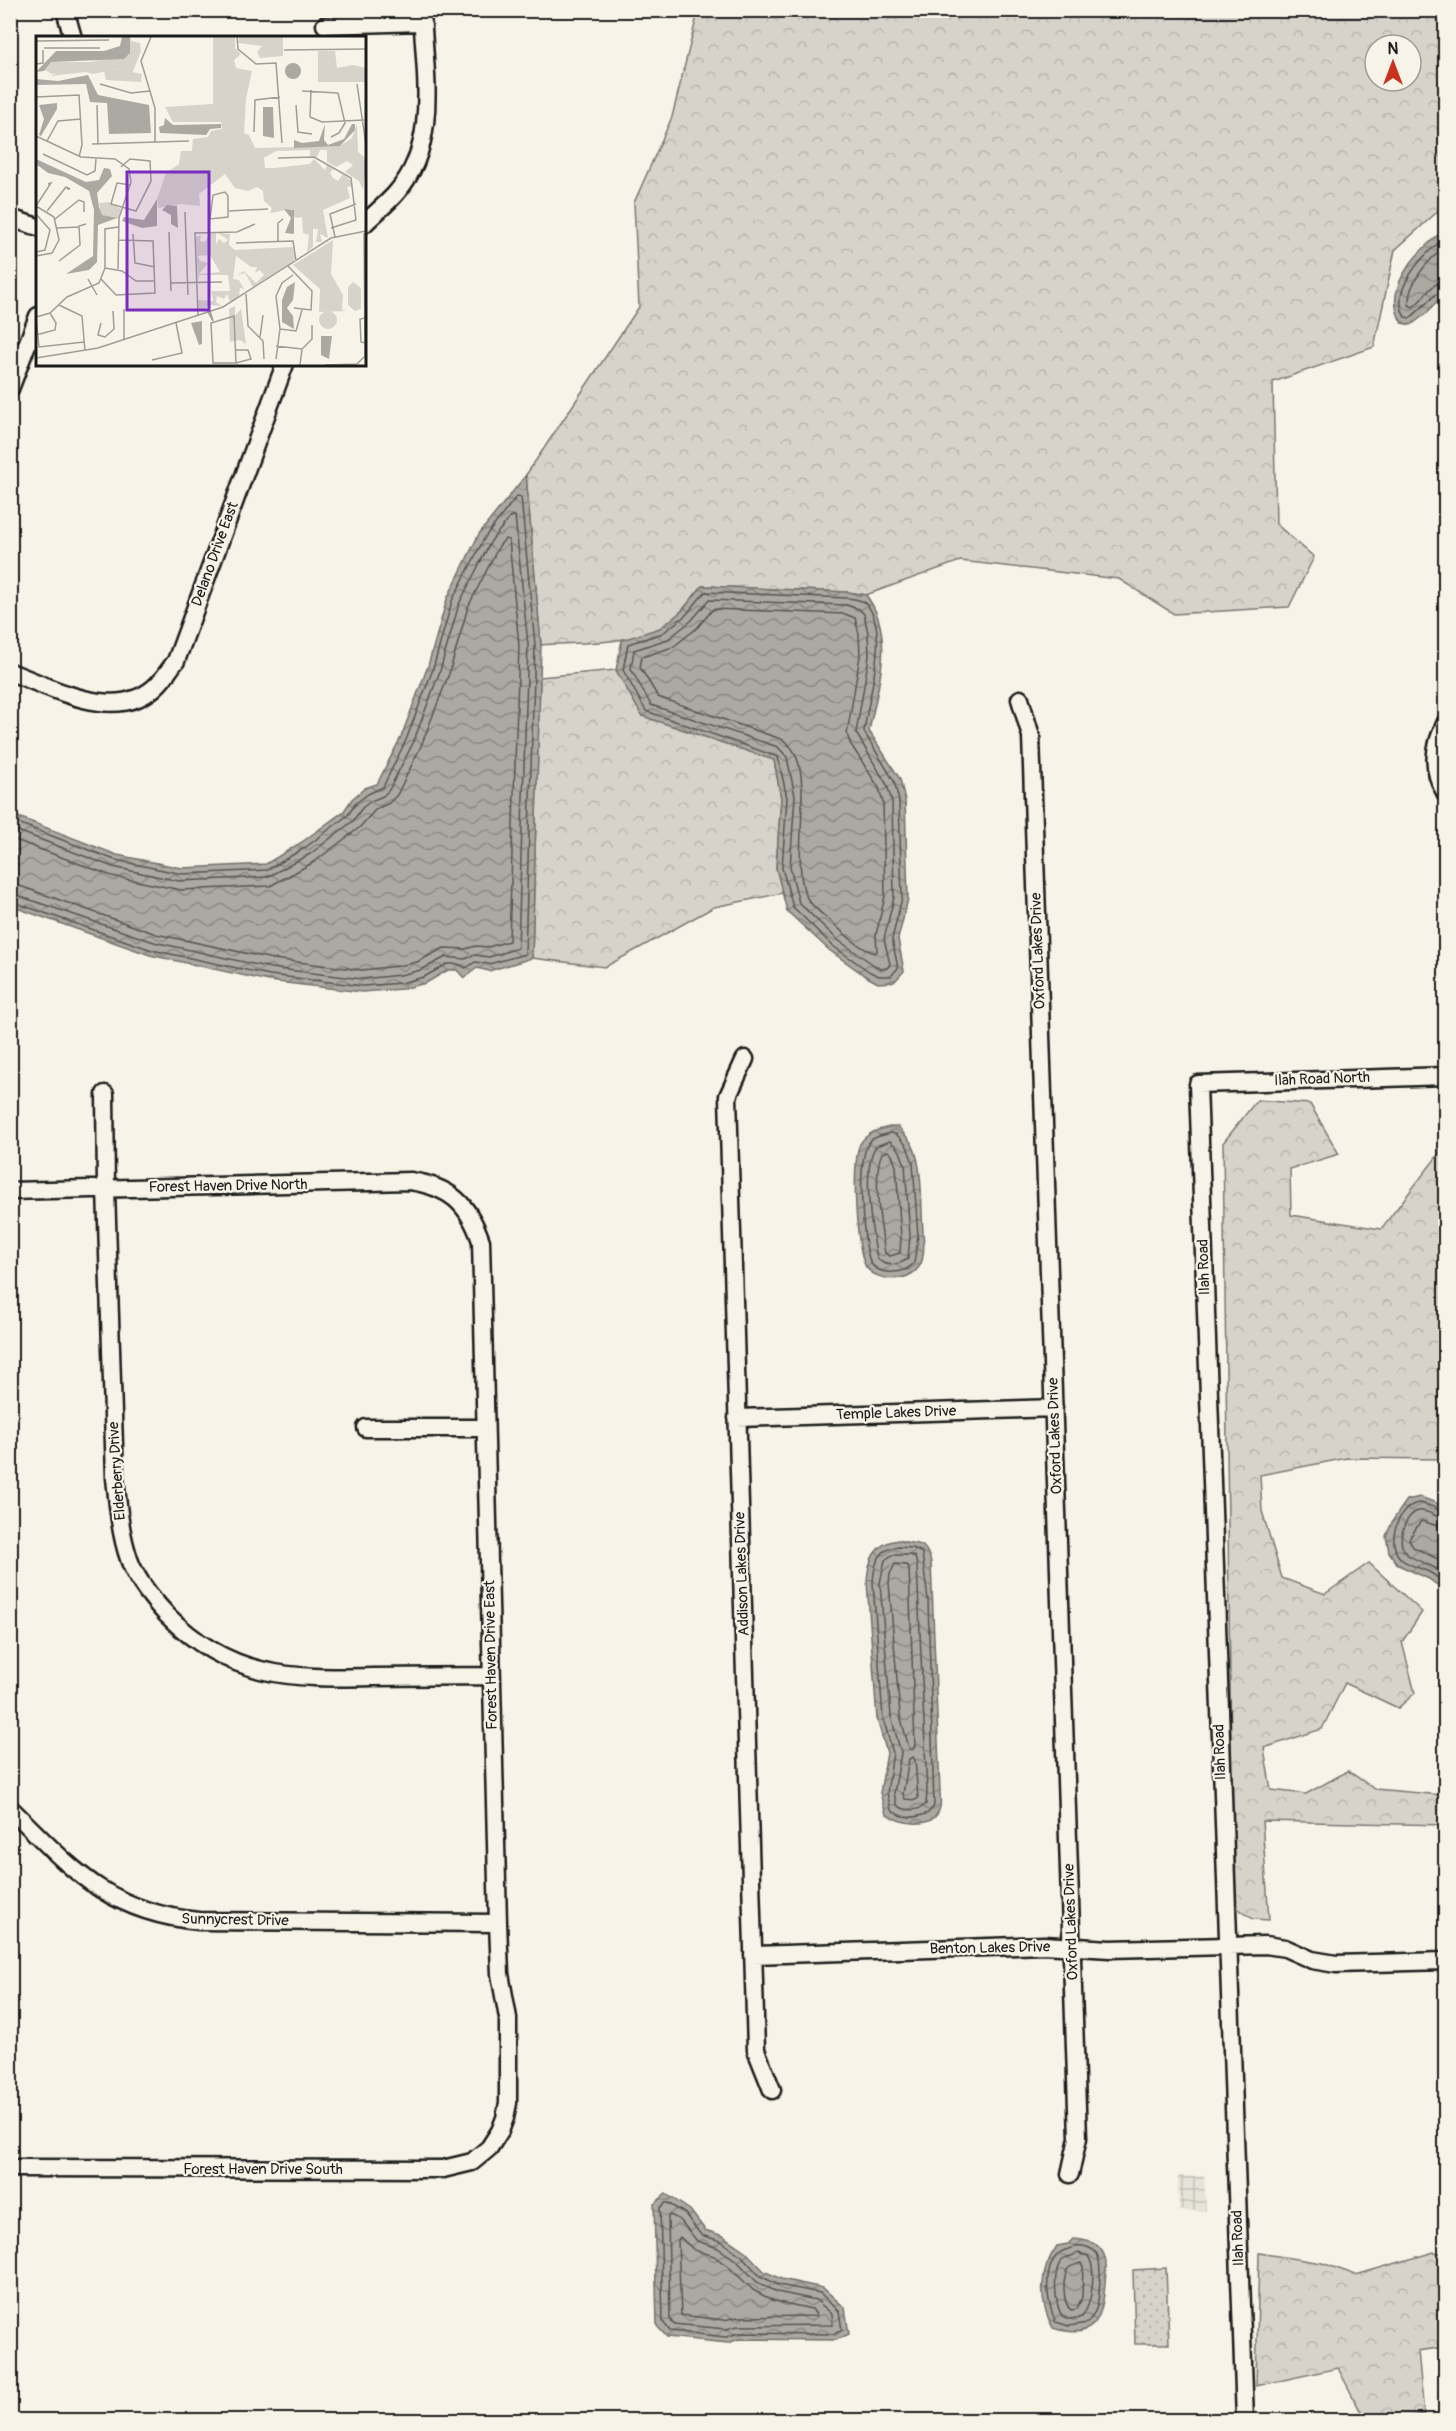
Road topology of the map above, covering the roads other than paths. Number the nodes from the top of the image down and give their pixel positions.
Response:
1 (65, 10) edge
2 (422, 16) edge
3 (325, 24) dead end
4 (72, 36) edge
5 (10, 218) edge
6 (366, 222) edge
7 (36, 226) edge
8 (36, 321) edge
9 (284, 366) edge
10 (10, 389) edge
11 (10, 672) edge
12 (1020, 699) dead end
13 (1446, 722) edge
14 (1446, 794) edge
15 (745, 1059) dead end
16 (1446, 1076) edge
17 (1198, 1084) joint
18 (105, 1094) dead end
19 (106, 1189) junction
20 (10, 1191) edge
21 (444, 1191) joint
22 (1054, 1408) junction
23 (737, 1418) junction
24 (366, 1428) dead end
25 (485, 1428) junction
26 (491, 1676) junction
27 (10, 1808) edge
28 (498, 1923) junction
29 (1227, 1945) junction
30 (1072, 1947) junction
31 (753, 1955) junction
32 (1446, 1961) edge
33 (772, 2090) dead end
34 (500, 2131) joint
35 (10, 2168) edge
36 (1070, 2174) dead end
37 (1245, 2421) edge

1 - 4 street
2 - 3 street
2 - 6 street
5 - 7 street
8 - 10 street
9 - 11 street, Delano Drive East
12 - 22 street, Oxford Lakes Drive
13 - 14 street
15 - 23 street, Addison Lakes Drive
16 - 17 street, Ilah Road North
17 - 29 street, Ilah Road
18 - 19 street, Elderberry Drive
19 - 20 street, Forest Haven Drive North
19 - 21 street, Forest Haven Drive North
19 - 26 street, Elderberry Drive
21 - 25 street, Forest Haven Drive East
22 - 23 street, Temple Lakes Drive
22 - 30 street, Oxford Lakes Drive
23 - 31 street, Addison Lakes Drive
24 - 25 street
25 - 26 street, Forest Haven Drive East
26 - 28 street, Forest Haven Drive East
27 - 28 street, Sunnycrest Drive
28 - 34 street, Forest Haven Drive East
29 - 30 street, Benton Lakes Drive
29 - 32 street, Benton Lakes Drive
29 - 37 street, Ilah Road
30 - 31 street, Benton Lakes Drive
30 - 36 street, Oxford Lakes Drive
31 - 33 street, Addison Lakes Drive
34 - 35 street, Forest Haven Drive South

